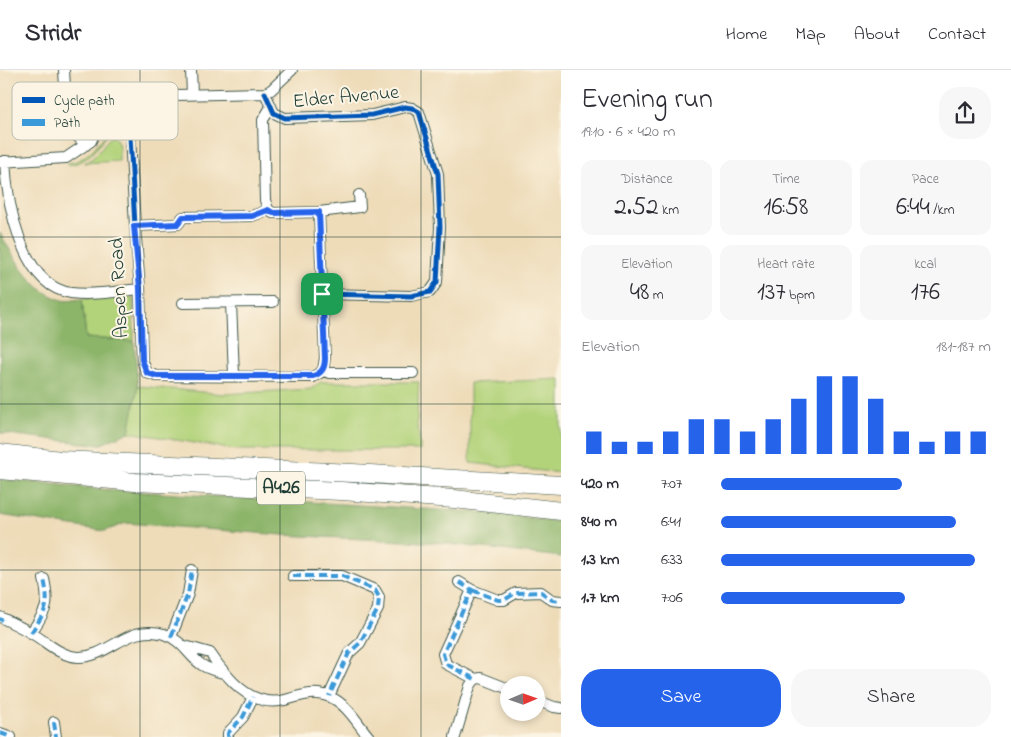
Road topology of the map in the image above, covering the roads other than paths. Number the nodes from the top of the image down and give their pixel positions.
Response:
1 (191, 70) edge
2 (292, 70) edge
3 (265, 92) junction
4 (178, 94) edge
5 (192, 94) junction
6 (272, 108) junction
7 (81, 140) edge
8 (90, 140) edge
9 (130, 140) edge
10 (86, 145) junction
11 (2, 161) edge
12 (359, 195) dead end
13 (268, 210) junction
14 (319, 212) junction
15 (134, 226) junction
16 (140, 288) junction
17 (322, 294) junction
18 (274, 302) dead end
19 (183, 303) dead end
20 (230, 303) junction
21 (322, 371) junction
22 (413, 373) dead end
23 (234, 375) junction
24 (0, 453) edge
25 (0, 470) edge
26 (561, 485) edge
27 (561, 511) edge
28 (192, 570) dead end
29 (293, 576) dead end
30 (44, 579) dead end
31 (460, 582) dead end
32 (472, 590) junction
33 (561, 601) edge
34 (1, 619) edge
35 (32, 633) junction
36 (171, 637) junction
37 (475, 679) junction
38 (500, 685) edge
39 (329, 696) junction
40 (253, 697) junction
41 (545, 704) edge
42 (561, 708) edge
43 (54, 722) dead end
44 (0, 734) edge
45 (11, 737) edge
46 (56, 737) edge
47 (228, 737) edge
48 (369, 737) edge
49 (455, 737) edge

1 - 5 street
2 - 3 street
3 - 5 street
3 - 6 street, Elder Avenue
4 - 5 street
6 - 13 street
6 - 17 street, Elder Avenue
7 - 10 street
8 - 10 street
9 - 15 street, Aspen Road
10 - 11 street
11 - 16 street
12 - 14 street
13 - 14 street
13 - 15 street
14 - 17 street
15 - 16 street, Aspen Road
16 - 23 street, Aspen Road
17 - 21 street
18 - 20 street
19 - 20 street
20 - 23 street
21 - 22 street, Aspen Road
21 - 23 street, Aspen Road
24 - 26 highway, A426
25 - 27 highway, A426
28 - 36 street
29 - 39 street
30 - 35 street
31 - 32 street
32 - 33 street
32 - 37 street
34 - 35 street
35 - 36 street
36 - 40 street
37 - 38 street
37 - 49 street
39 - 40 street
39 - 48 street
40 - 47 street
41 - 42 street
43 - 46 street
44 - 45 street

